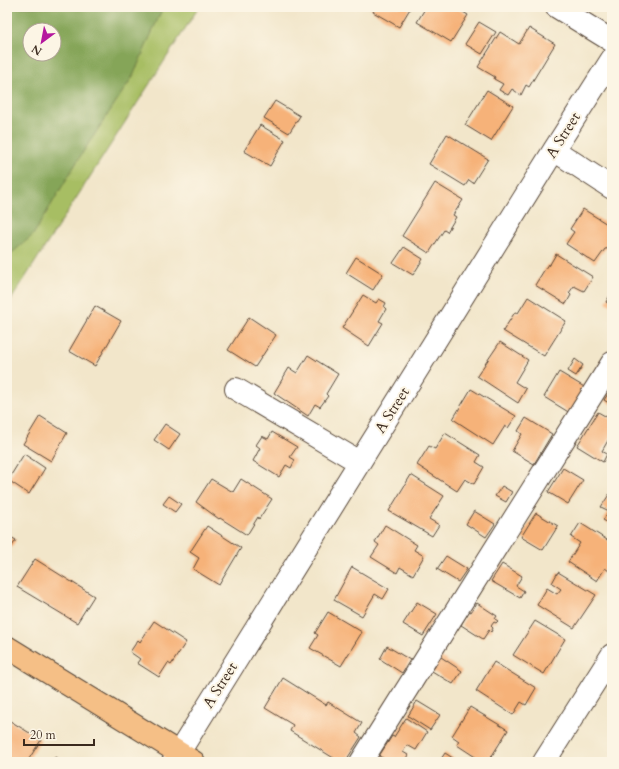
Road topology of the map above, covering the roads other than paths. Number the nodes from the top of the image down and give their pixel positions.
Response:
1 (557, 7) edge
2 (612, 41) edge
3 (612, 59) edge
4 (554, 150) junction
5 (612, 188) edge
6 (612, 362) edge
7 (236, 389) dead end
8 (360, 462) junction
9 (7, 647) edge
10 (612, 655) edge
11 (182, 759) edge
12 (361, 762) edge
13 (544, 762) edge

1 - 2 street
3 - 4 street, A Street
4 - 5 street
4 - 8 street, A Street
6 - 12 street
7 - 8 street
8 - 11 street, A Street
9 - 11 main road
10 - 13 street

